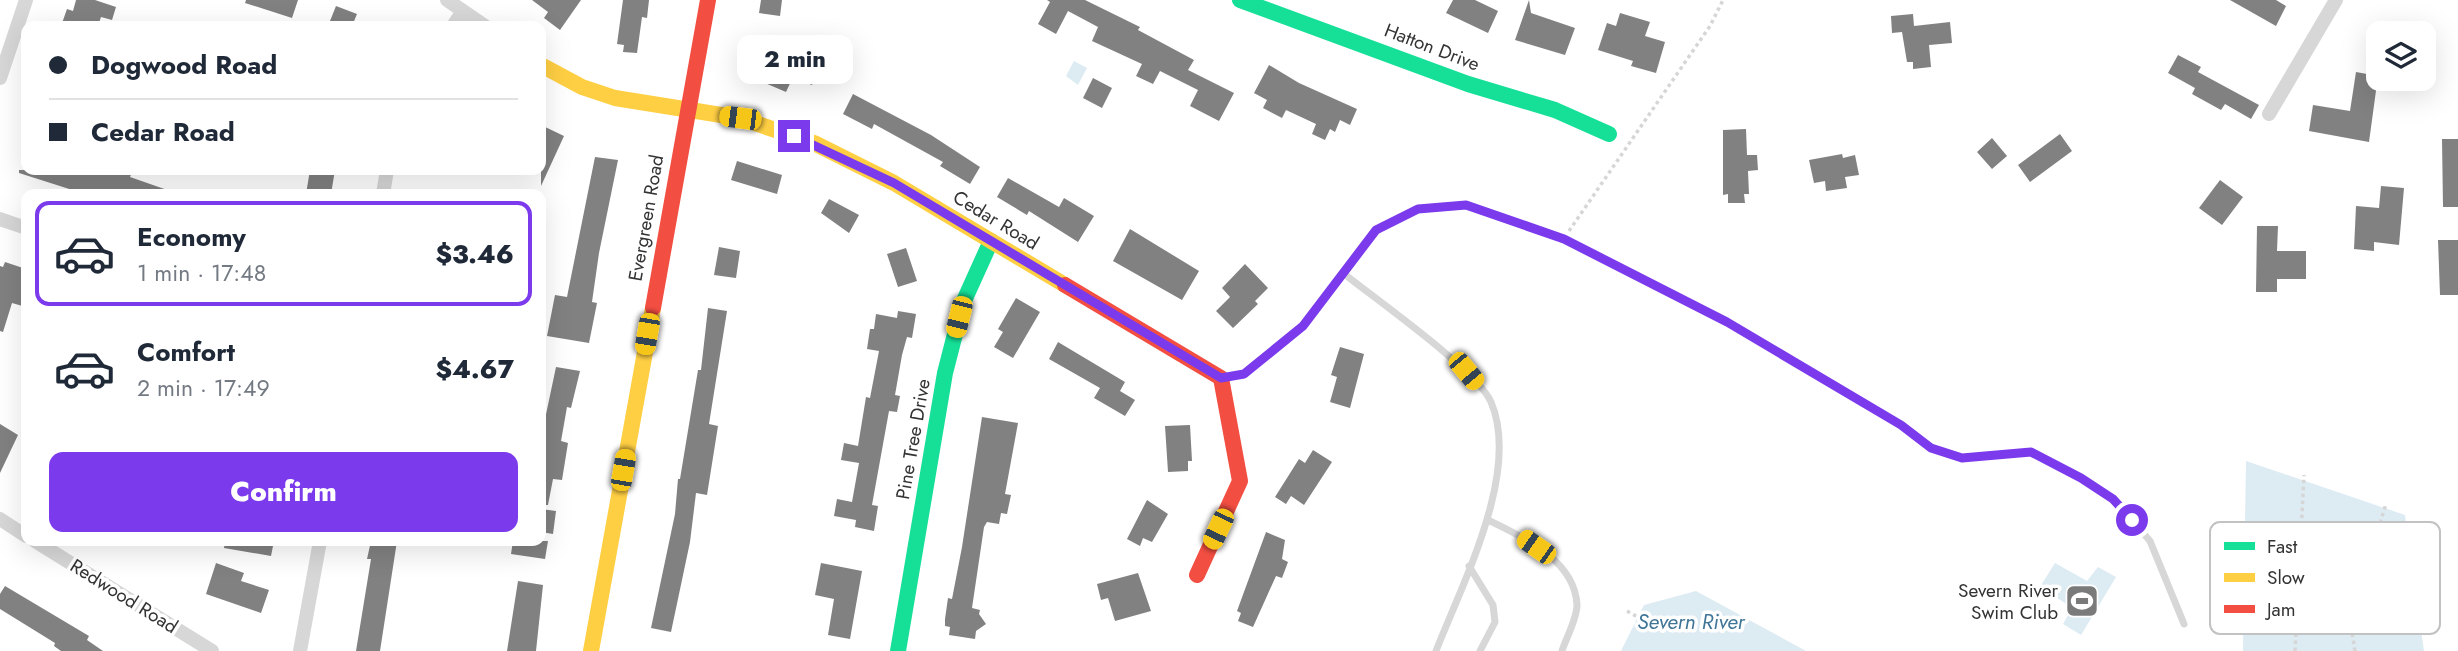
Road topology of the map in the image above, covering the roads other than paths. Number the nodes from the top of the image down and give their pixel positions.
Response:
1 (26, 0) edge
2 (447, 0) edge
3 (708, 0) edge
4 (1240, 0) edge
5 (2336, 0) edge
6 (463, 10) junction
7 (456, 21) edge
8 (478, 21) edge
9 (546, 68) edge
10 (0, 78) edge
11 (686, 111) junction
12 (2269, 114) dead end
13 (1609, 134) dead end
14 (0, 219) edge
15 (21, 226) edge
16 (991, 241) junction
17 (1343, 273) junction
18 (1221, 378) junction
19 (0, 519) edge
20 (1488, 520) junction
21 (21, 533) edge
22 (43, 546) edge
23 (319, 546) edge
24 (1469, 566) junction
25 (1197, 575) dead end
26 (2184, 624) dead end
27 (212, 651) edge
28 (300, 651) edge
29 (591, 651) edge
30 (898, 651) edge
31 (1436, 651) edge
32 (1480, 651) edge
33 (1562, 651) edge

1 - 10 street
2 - 6 street
3 - 11 street, Evergreen Road
4 - 13 street, Hatton Drive
5 - 12 street
6 - 7 street
6 - 8 street
9 - 11 street, Cedar Road
11 - 16 street, Cedar Road
11 - 29 street, Evergreen Road
14 - 15 street
16 - 18 street, Cedar Road
16 - 30 street, Pine Tree Drive
17 - 18 lane
17 - 20 lane
17 - 26 lane
18 - 25 street
19 - 21 street
20 - 24 lane
20 - 33 lane
22 - 27 street, Redwood Road
23 - 28 street
24 - 31 lane
24 - 32 lane

